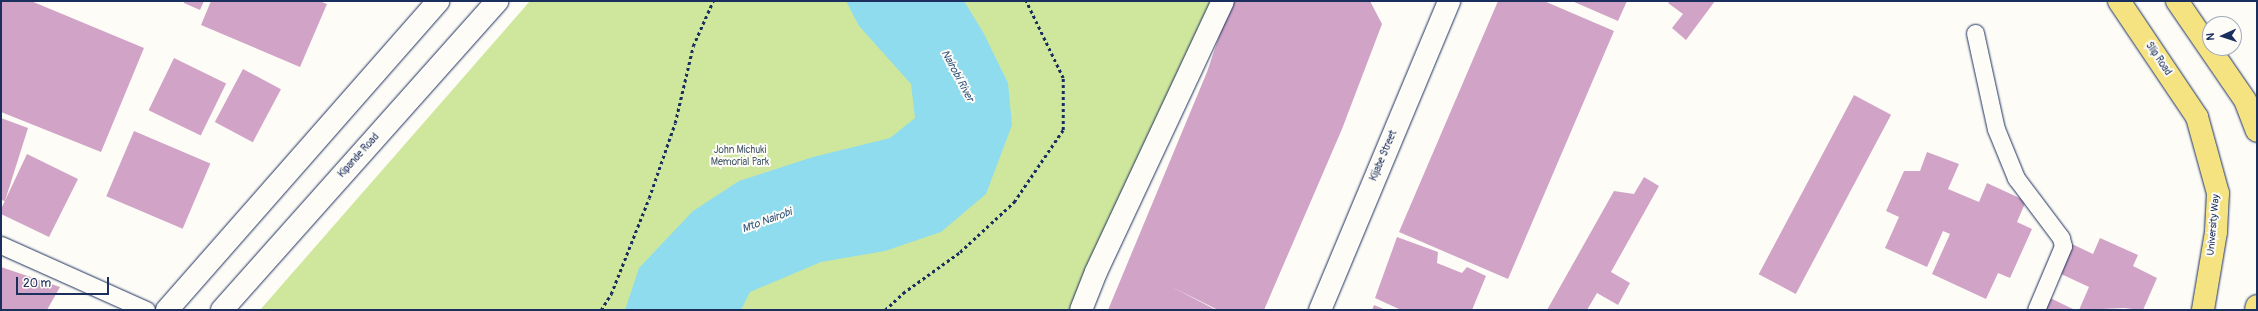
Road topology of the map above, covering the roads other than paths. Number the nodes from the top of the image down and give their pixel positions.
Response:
1 (438, 1) edge
2 (497, 1) edge
3 (1223, 1) edge
4 (1449, 1) edge
5 (2119, 1) edge
6 (2177, 1) edge
7 (1975, 33) dead end
8 (2198, 117) joint
9 (2257, 130) edge
10 (1, 245) edge
11 (2257, 306) edge
12 (146, 310) edge
13 (167, 310) edge
14 (222, 310) edge
15 (1081, 310) edge
16 (1320, 310) edge
17 (2036, 310) edge
18 (2203, 310) edge
19 (2256, 310) edge

1 - 13 main road
2 - 14 main road, Kipande Road
3 - 15 main road
4 - 16 main road, Kijabe Street
5 - 8 highway, Slip Road
6 - 9 highway
7 - 17 lane
8 - 18 highway, University Way
10 - 12 lane
11 - 19 highway

